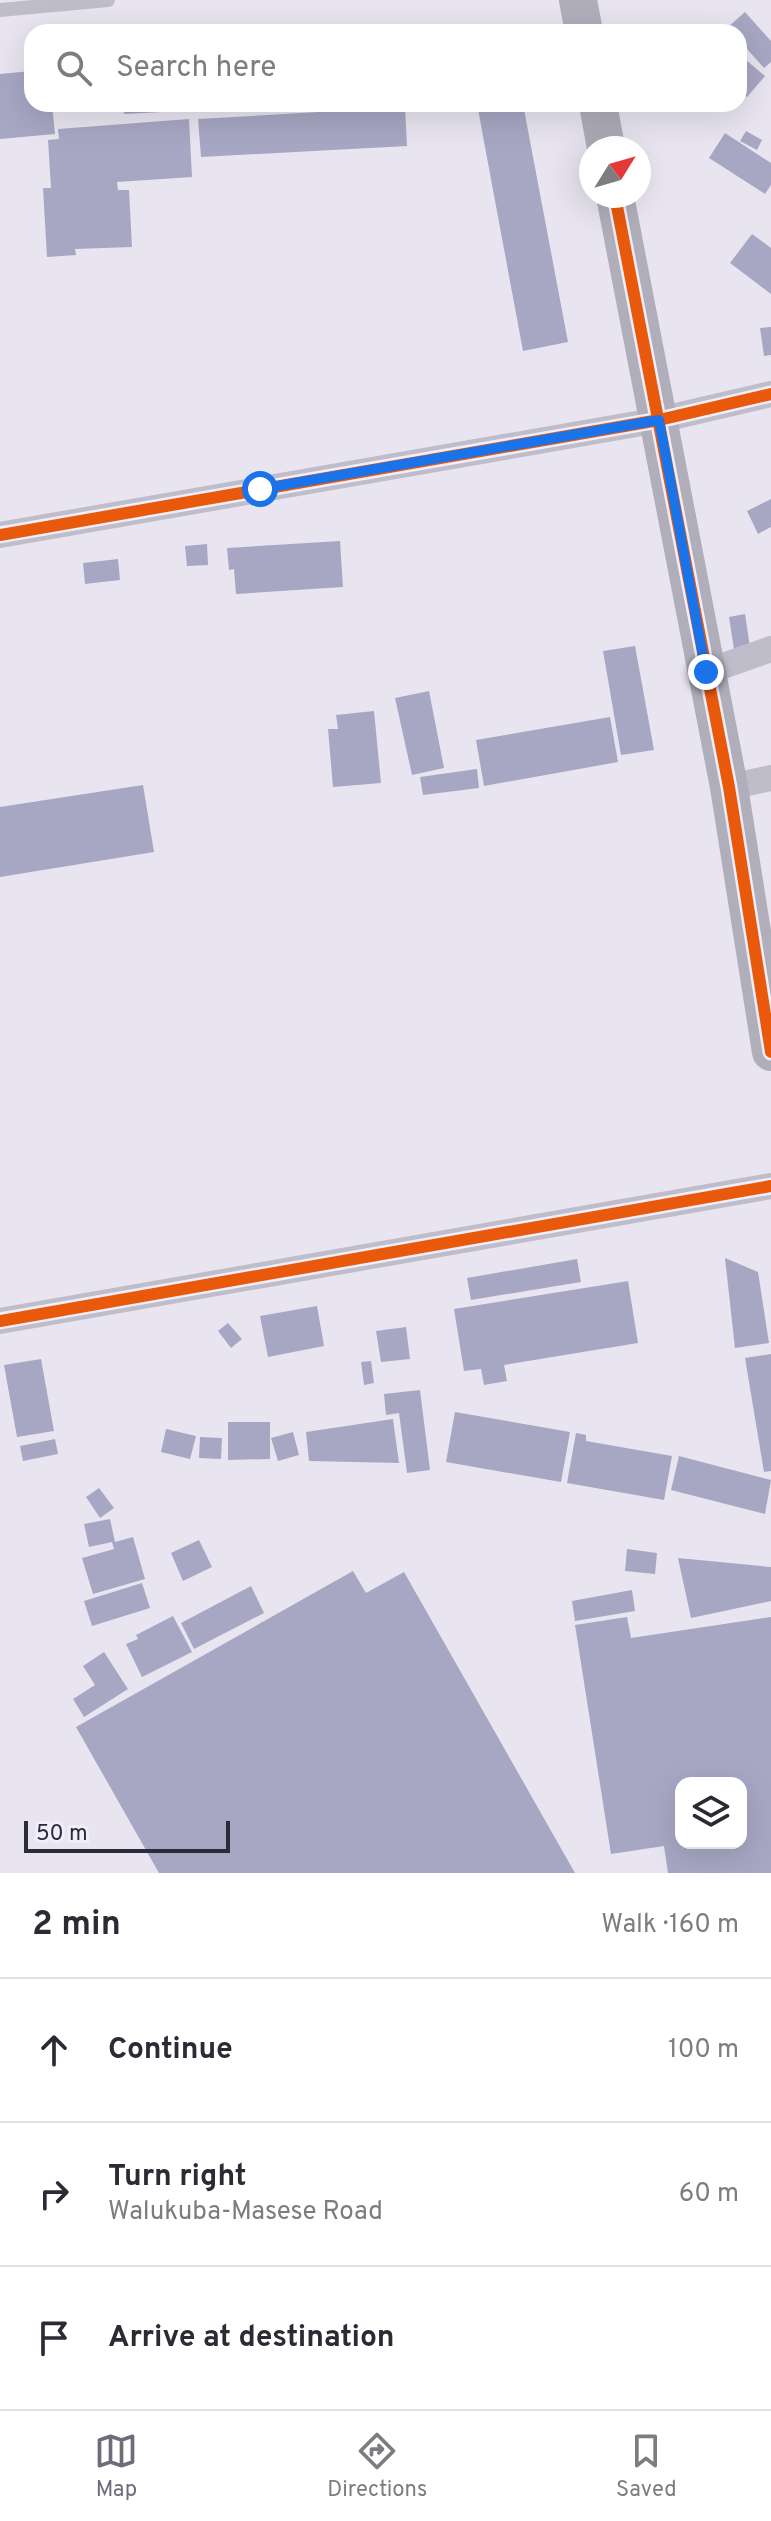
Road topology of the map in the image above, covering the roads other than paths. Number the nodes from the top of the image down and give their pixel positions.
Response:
1 (108, 0) edge
2 (578, 0) edge
3 (0, 10) edge
4 (582, 24) edge
5 (599, 112) edge
6 (604, 136) edge
7 (617, 208) edge
8 (771, 394) edge
9 (659, 420) junction
10 (0, 535) edge
11 (771, 649) edge
12 (706, 672) junction
13 (771, 778) edge
14 (729, 787) junction
15 (765, 978) edge
16 (771, 1052) edge
17 (771, 1186) edge
18 (0, 1321) edge

1 - 3 lane
2 - 4 street
5 - 6 street
7 - 9 street
8 - 9 street
9 - 10 street
9 - 12 street
11 - 12 street
12 - 14 street
13 - 14 street
14 - 15 street
15 - 16 street
17 - 18 street

